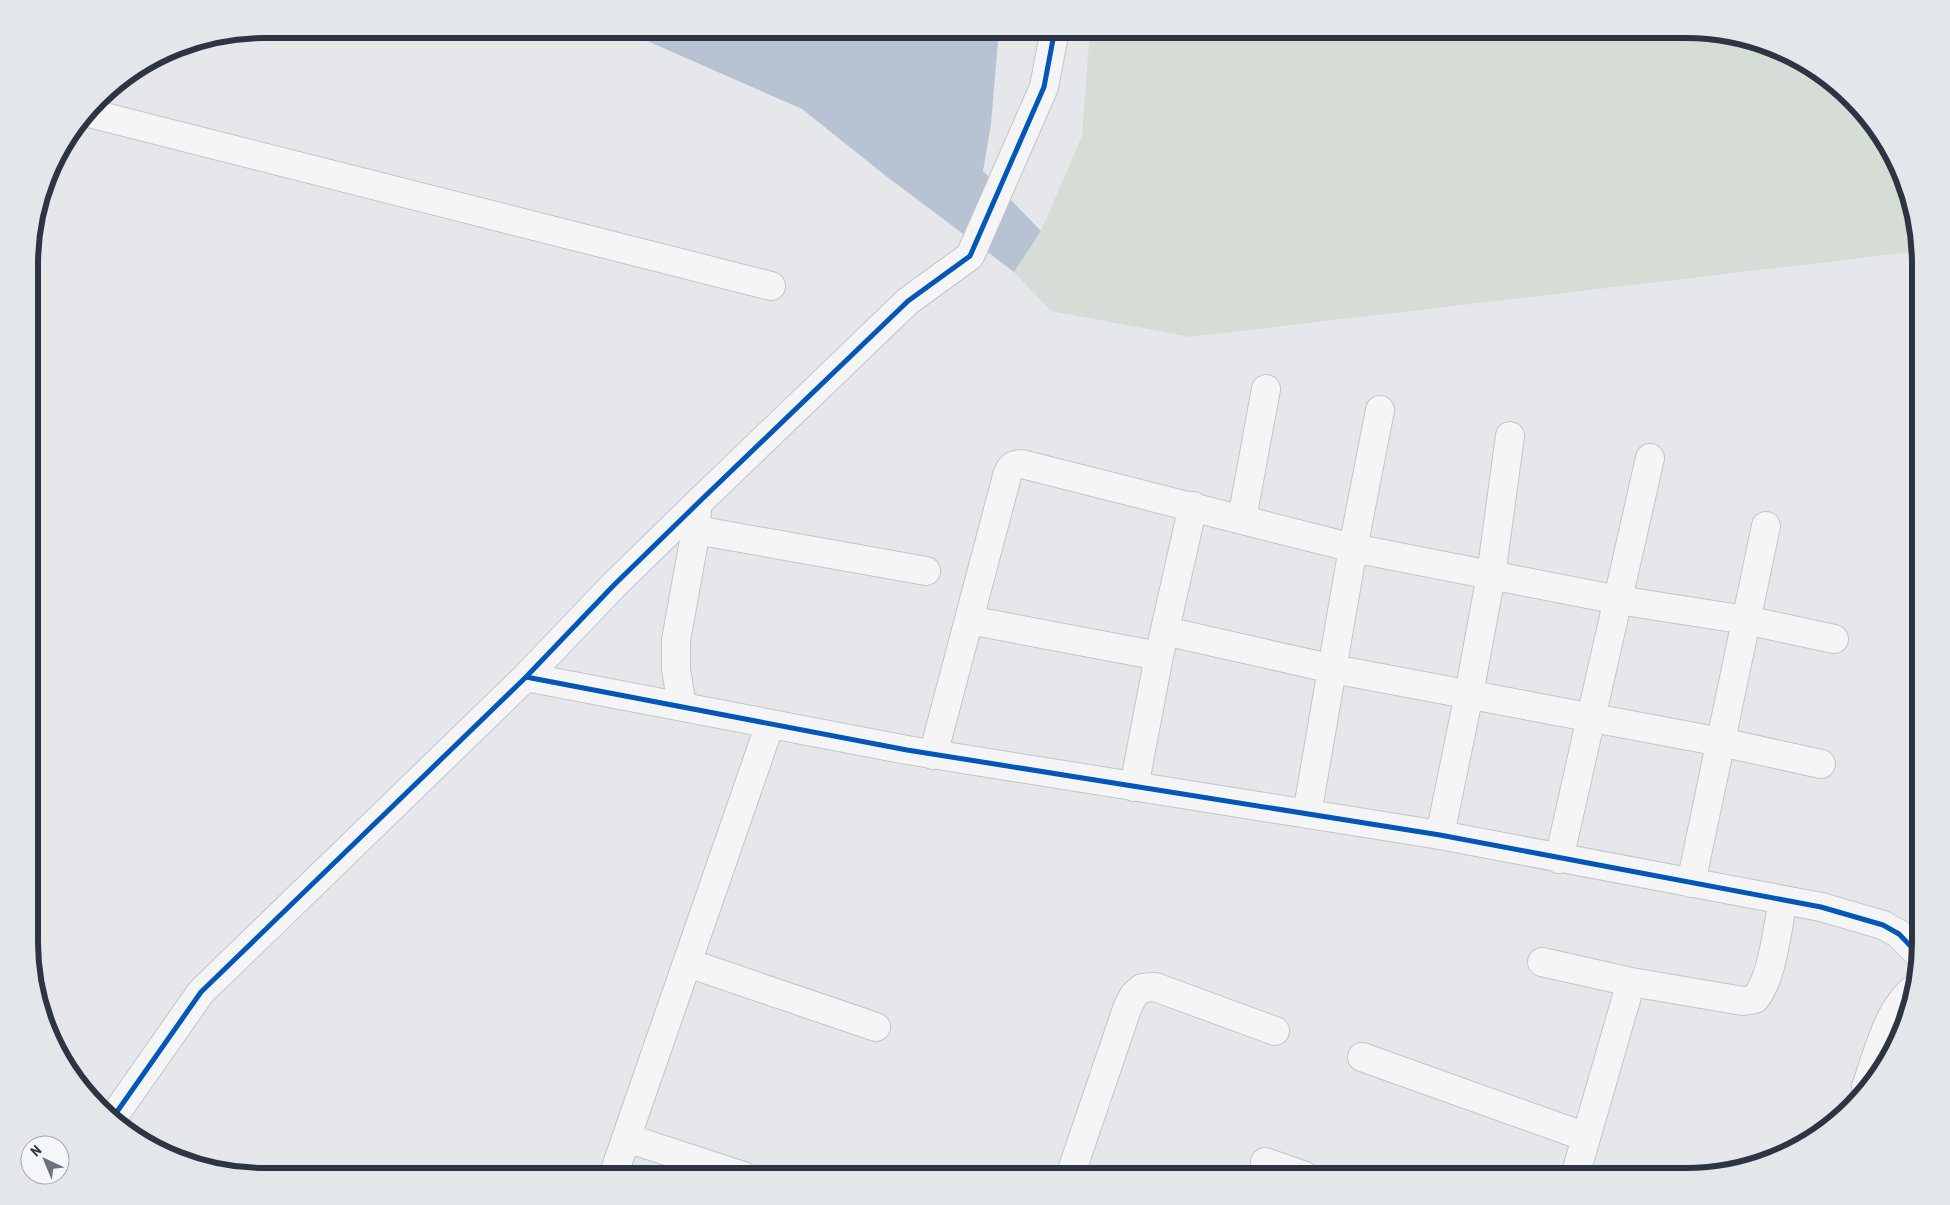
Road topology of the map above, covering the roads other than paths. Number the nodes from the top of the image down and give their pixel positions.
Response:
1 (1052, 38) edge
2 (95, 113) edge
3 (771, 286) dead end
4 (1266, 389) dead end
5 (1380, 410) dead end
6 (1510, 436) dead end
7 (1650, 458) dead end
8 (698, 502) junction
9 (1193, 506) junction
10 (1242, 519) junction
11 (1766, 526) dead end
12 (696, 530) junction
13 (1353, 548) junction
14 (926, 571) dead end
15 (1491, 575) junction
16 (1618, 600) junction
17 (969, 620) junction
18 (1746, 620) junction
19 (1834, 640) dead end
20 (1162, 643) junction
21 (1333, 669) junction
22 (526, 678) junction
23 (1469, 694) junction
24 (682, 708) junction
25 (1591, 718) junction
26 (770, 724) junction
27 (1720, 742) junction
28 (933, 755) junction
29 (1821, 764) dead end
30 (1134, 787) junction
31 (1307, 814) junction
32 (1440, 836) junction
33 (1559, 859) junction
34 (1691, 883) junction
35 (1783, 900) junction
36 (1912, 948) edge
37 (688, 962) junction
38 (1542, 962) dead end
39 (1630, 982) junction
40 (1906, 994) edge
41 (876, 1028) dead end
42 (1275, 1031) dead end
43 (1362, 1057) dead end
44 (1873, 1069) edge
45 (116, 1113) edge
46 (1586, 1137) junction
47 (627, 1138) junction
48 (1265, 1162) dead end
49 (616, 1168) edge
50 (719, 1168) edge
51 (1073, 1168) edge
52 (1282, 1168) edge
53 (1577, 1168) edge

1 - 8 street
2 - 3 street
4 - 10 street
5 - 13 street
6 - 15 street
7 - 16 street
8 - 12 street
8 - 22 street
9 - 10 street
9 - 17 street
9 - 20 street
10 - 13 street
11 - 18 street
12 - 14 street
12 - 24 street
13 - 15 street
13 - 21 street
15 - 16 street
15 - 23 street
16 - 18 street
16 - 25 street
17 - 20 street
17 - 28 street
18 - 19 street
18 - 27 street
20 - 21 street
20 - 30 street
21 - 23 street
21 - 31 street
22 - 24 street
22 - 45 street
23 - 25 street
23 - 32 street
24 - 26 street
25 - 27 street
25 - 33 street
26 - 28 street
26 - 37 street
27 - 29 street
27 - 34 street
28 - 30 street
30 - 31 street
31 - 32 street
32 - 33 street
33 - 34 street
34 - 35 street
35 - 36 street
35 - 39 street
37 - 41 street
37 - 47 street
38 - 39 street
39 - 46 street
40 - 44 street
42 - 51 street
43 - 46 street
46 - 53 street
47 - 49 street
47 - 50 street
48 - 52 street

